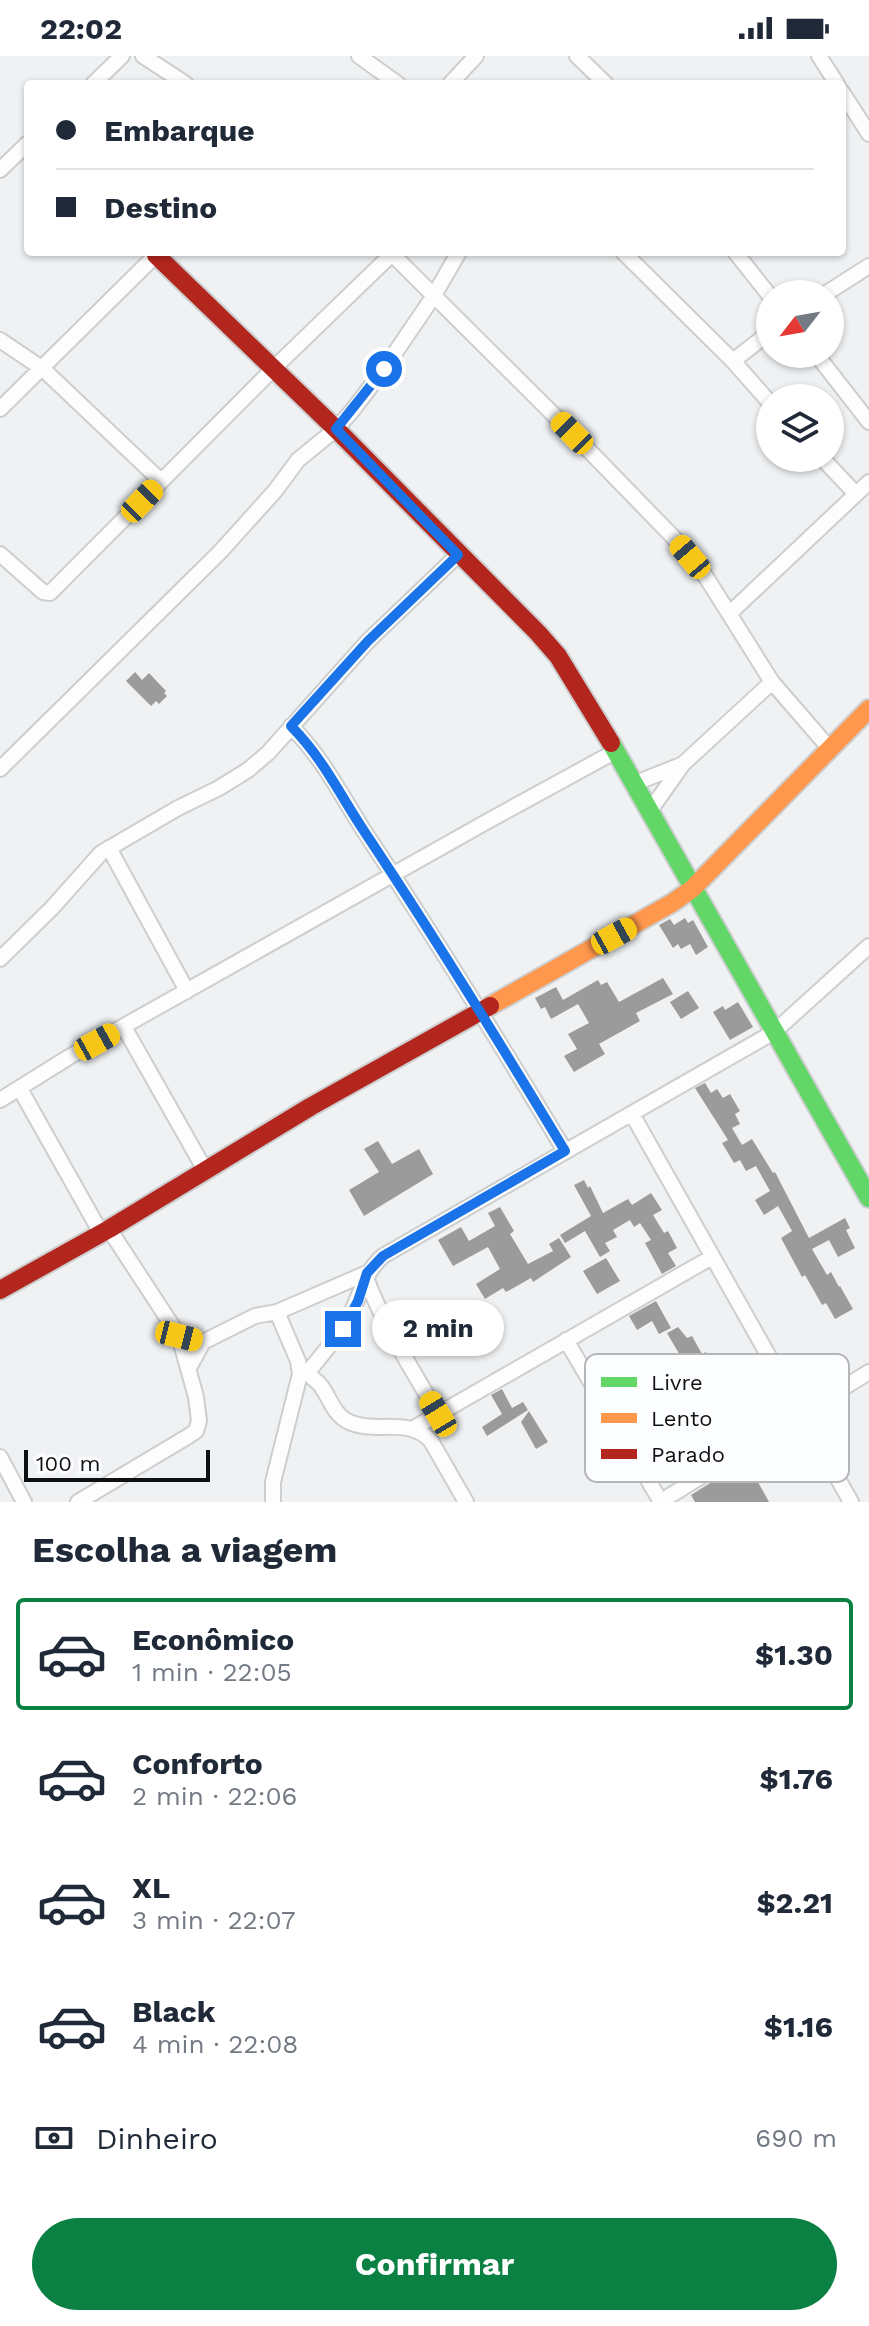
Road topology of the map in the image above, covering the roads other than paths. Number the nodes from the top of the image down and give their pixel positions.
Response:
1 (122, 56) edge
2 (143, 56) edge
3 (359, 56) edge
4 (476, 56) edge
5 (577, 56) edge
6 (819, 56) edge
7 (97, 80) edge
8 (180, 80) edge
9 (392, 80) edge
10 (455, 80) edge
11 (602, 80) edge
12 (834, 80) edge
13 (846, 98) edge
14 (869, 134) edge
15 (24, 147) edge
16 (0, 170) edge
17 (156, 256) edge
18 (160, 256) edge
19 (388, 256) edge
20 (394, 256) edge
21 (457, 256) edge
22 (627, 256) edge
23 (738, 256) edge
24 (869, 266) edge
25 (757, 280) edge
26 (844, 282) edge
27 (433, 297) junction
28 (0, 340) edge
29 (756, 343) edge
30 (733, 361) junction
31 (274, 368) junction
32 (827, 368) edge
33 (43, 369) junction
34 (756, 387) edge
35 (0, 409) edge
36 (869, 422) edge
37 (336, 429) junction
38 (835, 472) edge
39 (161, 481) junction
40 (869, 482) edge
41 (856, 494) junction
42 (0, 554) edge
43 (458, 555) junction
44 (730, 613) junction
45 (772, 682) junction
46 (869, 709) edge
47 (291, 726) junction
48 (830, 749) junction
49 (616, 751) junction
50 (683, 764) junction
51 (0, 769) edge
52 (633, 784) junction
53 (649, 812) junction
54 (109, 848) junction
55 (395, 875) junction
56 (692, 889) junction
57 (869, 946) edge
58 (0, 959) edge
59 (187, 991) junction
60 (480, 1010) junction
61 (124, 1027) junction
62 (774, 1032) junction
63 (20, 1089) junction
64 (0, 1100) edge
65 (632, 1114) junction
66 (565, 1151) junction
67 (205, 1170) junction
68 (869, 1198) edge
69 (105, 1231) junction
70 (712, 1257) junction
71 (366, 1275) junction
72 (0, 1290) edge
73 (277, 1312) junction
74 (179, 1336) junction
75 (566, 1340) junction
76 (203, 1342) junction
77 (768, 1354) edge
78 (321, 1356) junction
79 (189, 1368) junction
80 (585, 1372) edge
81 (869, 1372) edge
82 (303, 1373) junction
83 (849, 1385) edge
84 (321, 1386) junction
85 (438, 1414) junction
86 (414, 1428) junction
87 (0, 1457) edge
88 (5, 1478) edge
89 (649, 1482) edge
90 (693, 1482) edge
91 (840, 1482) edge
92 (24, 1502) edge
93 (78, 1502) edge
94 (273, 1502) edge
95 (466, 1502) edge
96 (661, 1502) edge
97 (851, 1502) edge

1 - 7 street
2 - 8 street
3 - 9 street
4 - 10 street
5 - 11 street
6 - 12 street
13 - 14 street
15 - 16 street
17 - 33 street
18 - 31 street
19 - 31 street
20 - 27 street
21 - 27 street
22 - 30 street
23 - 25 street
24 - 26 street
27 - 37 street
27 - 44 street
28 - 33 street
29 - 30 street
30 - 34 street
31 - 37 street
31 - 39 street
32 - 36 street
33 - 35 street
33 - 39 street
37 - 43 street
37 - 51 street
38 - 41 street
39 - 42 street
40 - 41 street
41 - 44 street
43 - 47 street
43 - 49 street
44 - 45 street
45 - 48 street
45 - 50 street
46 - 48 street
47 - 54 street
47 - 55 street
48 - 56 street
49 - 52 street
49 - 55 street
50 - 52 street
50 - 53 street
52 - 53 street
53 - 56 street
54 - 58 street
54 - 59 street
55 - 59 street
55 - 60 street
56 - 60 street
56 - 62 street
57 - 62 street
59 - 61 street
60 - 66 street
60 - 67 street
61 - 63 street
61 - 67 street
62 - 65 street
62 - 68 street
63 - 64 street
63 - 69 street
65 - 66 street
65 - 70 street
66 - 71 street
67 - 69 street
69 - 72 street
69 - 74 street
70 - 75 street
70 - 77 street
71 - 73 street
71 - 78 street
71 - 85 street
73 - 76 street
73 - 82 street
74 - 76 street
74 - 79 street
75 - 80 street
75 - 85 street
76 - 79 street
78 - 82 street
78 - 84 street
79 - 93 street
81 - 83 street
82 - 84 street
82 - 94 street
84 - 86 street
85 - 86 street
86 - 95 street
87 - 88 street
88 - 92 street
89 - 96 street
90 - 96 street
91 - 97 street

